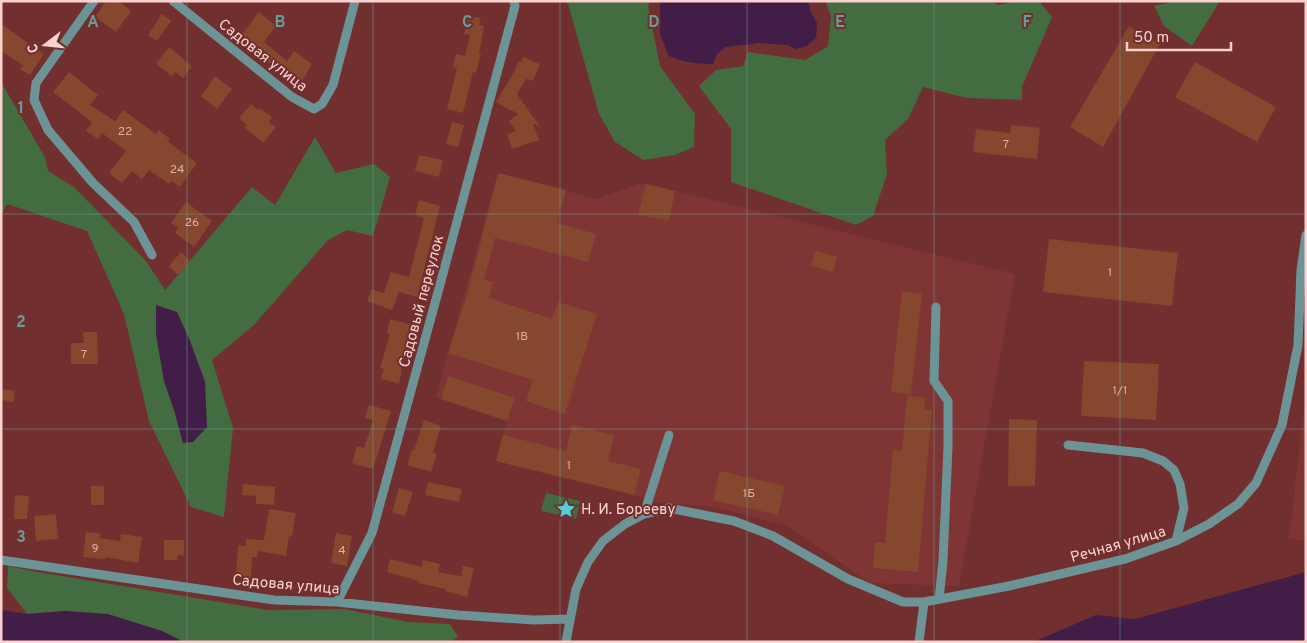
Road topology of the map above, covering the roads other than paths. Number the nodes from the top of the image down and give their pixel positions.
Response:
1 (94, 1) edge
2 (173, 1) edge
3 (356, 1) edge
4 (514, 1) edge
5 (1306, 235) edge
6 (152, 255) dead end
7 (936, 307) dead end
8 (669, 435) dead end
9 (1068, 445) dead end
10 (644, 514) junction
11 (1176, 541) junction
12 (1, 560) edge
13 (939, 599) junction
14 (337, 602) junction
15 (924, 602) junction
16 (570, 619) junction
17 (566, 642) edge
18 (918, 642) edge

1 - 6 street
2 - 3 street, Садовая улица
4 - 14 street, Садовый переулок
5 - 11 street, Речная улица
7 - 13 street
8 - 10 street
9 - 11 street
10 - 15 street, Речная улица
10 - 16 street, Речная улица
11 - 13 street, Речная улица
12 - 14 street, Садовая улица
13 - 15 street, Речная улица
14 - 16 street, Садовая улица
15 - 18 street
16 - 17 street, Речная улица

